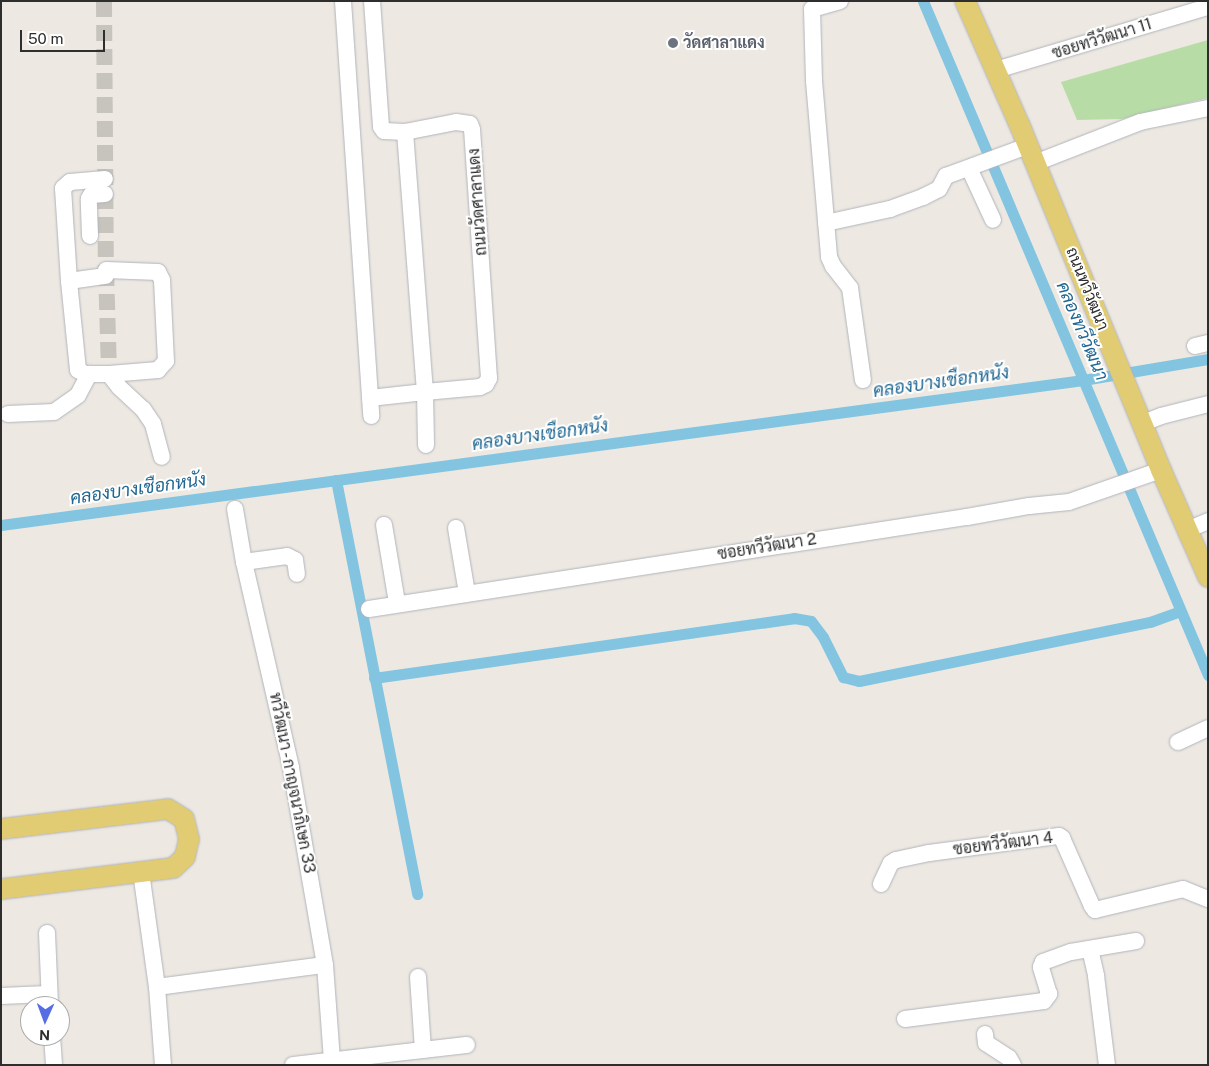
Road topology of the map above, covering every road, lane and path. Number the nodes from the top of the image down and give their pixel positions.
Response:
1 (343, 1) edge
2 (372, 1) edge
3 (840, 1) edge
4 (965, 1) edge
5 (1208, 7) edge
6 (996, 70) junction
7 (379, 91) junction
8 (350, 92) junction
9 (1208, 108) edge
10 (405, 132) junction
11 (1024, 154) junction
12 (969, 168) junction
13 (993, 220) dead end
14 (826, 223) junction
15 (90, 236) dead end
16 (69, 281) junction
17 (88, 374) junction
18 (109, 374) junction
19 (863, 380) dead end
20 (425, 392) junction
21 (370, 398) junction
22 (1208, 404) edge
23 (371, 416) dead end
24 (10, 417) edge
25 (1142, 423) junction
26 (426, 445) dead end
27 (162, 457) dead end
28 (1152, 474) junction
29 (235, 509) dead end
30 (1208, 521) edge
31 (384, 526) dead end
32 (456, 528) dead end
33 (1187, 530) junction
34 (244, 562) junction
35 (297, 574) dead end
36 (1208, 577) edge
37 (467, 593) junction
38 (397, 603) junction
39 (369, 609) dead end
40 (1205, 729) edge
41 (1178, 742) dead end
42 (1, 829) edge
43 (141, 872) junction
44 (881, 884) dead end
45 (1, 889) edge
46 (1208, 899) edge
47 (47, 933) dead end
48 (1136, 941) dead end
49 (1090, 949) junction
50 (325, 965) junction
51 (418, 977) dead end
52 (157, 988) junction
53 (1, 996) edge
54 (49, 996) edge
55 (20, 998) edge
56 (905, 1019) dead end
57 (985, 1034) dead end
58 (467, 1045) dead end
59 (53, 1046) edge
60 (423, 1050) junction
61 (332, 1060) junction
62 (54, 1065) edge
63 (163, 1065) edge
64 (292, 1065) edge
65 (1013, 1065) edge
66 (1107, 1065) edge

1 - 8 street
2 - 7 street, ถนนวัดศาลาแดง
3 - 14 street
4 - 6 main road, ถนนทวีวัฒนา
5 - 6 street, ซอยทวีวัฒนา 11
6 - 11 main road, ถนนทวีวัฒนา
7 - 8 street
7 - 10 street, ถนนวัดศาลาแดง
8 - 21 street
9 - 11 street
10 - 20 street
10 - 20 street, ถนนวัดศาลาแดง
11 - 12 street
11 - 25 main road, ถนนทวีวัฒนา
12 - 13 street
12 - 14 street
14 - 19 street
15 - 16 street
16 - 17 street
16 - 18 street
17 - 18 street
17 - 24 street
18 - 27 street
20 - 21 street
20 - 26 street
21 - 23 street
22 - 25 street
25 - 28 main road, ถนนทวีวัฒนา
28 - 33 main road, ถนนทวีวัฒนา
28 - 37 street, ซอยทวีวัฒนา 2
29 - 34 street, ทวีวัฒนา - กาญจนาภิเษก 33
30 - 33 street
31 - 38 street
32 - 37 street
33 - 36 main road, ถนนทวีวัฒนา
34 - 35 street
34 - 50 street, ทวีวัฒนา - กาญจนาภิเษก 33
37 - 38 street, ซอยทวีวัฒนา 2
38 - 39 street, ซอยทวีวัฒนา 2
40 - 41 street
42 - 43 main road
43 - 45 main road
43 - 52 street
44 - 46 street, ซอยทวีวัฒนา 4
47 - 54 street
48 - 49 street
49 - 56 street
49 - 66 street
50 - 52 street
50 - 61 street, ทวีวัฒนา - กาญจนาภิเษก 33
51 - 60 street
52 - 63 street
53 - 55 street
57 - 65 street
58 - 60 street
59 - 62 street
60 - 61 street
61 - 64 street

